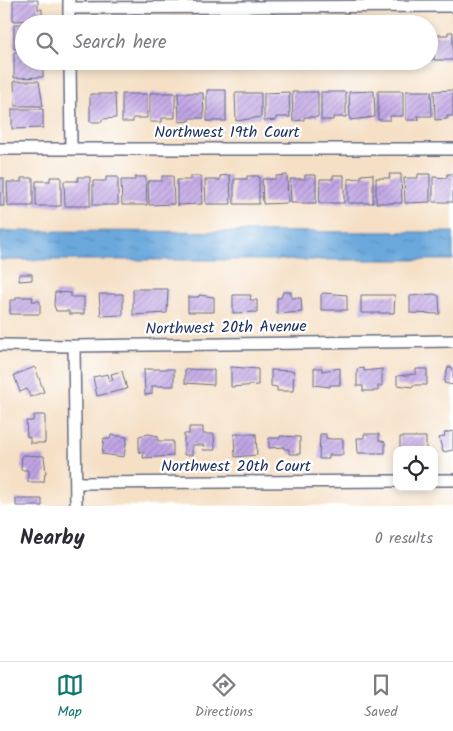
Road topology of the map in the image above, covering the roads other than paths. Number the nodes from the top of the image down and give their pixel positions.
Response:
1 (69, 4) edge
2 (453, 6) edge
3 (70, 70) edge
4 (71, 148) junction
5 (0, 149) edge
6 (453, 149) edge
7 (453, 341) edge
8 (0, 345) edge
9 (74, 346) junction
10 (438, 480) edge
11 (453, 480) edge
12 (393, 481) edge
13 (76, 483) junction
14 (76, 506) edge

1 - 2 street
3 - 4 street
4 - 5 street, Northwest 19th Court
4 - 6 street, Northwest 19th Court
7 - 9 street, Northwest 20th Avenue
8 - 9 street, Northwest 20th Avenue
9 - 13 street
10 - 11 street
12 - 13 street, Northwest 20th Court
13 - 14 street

